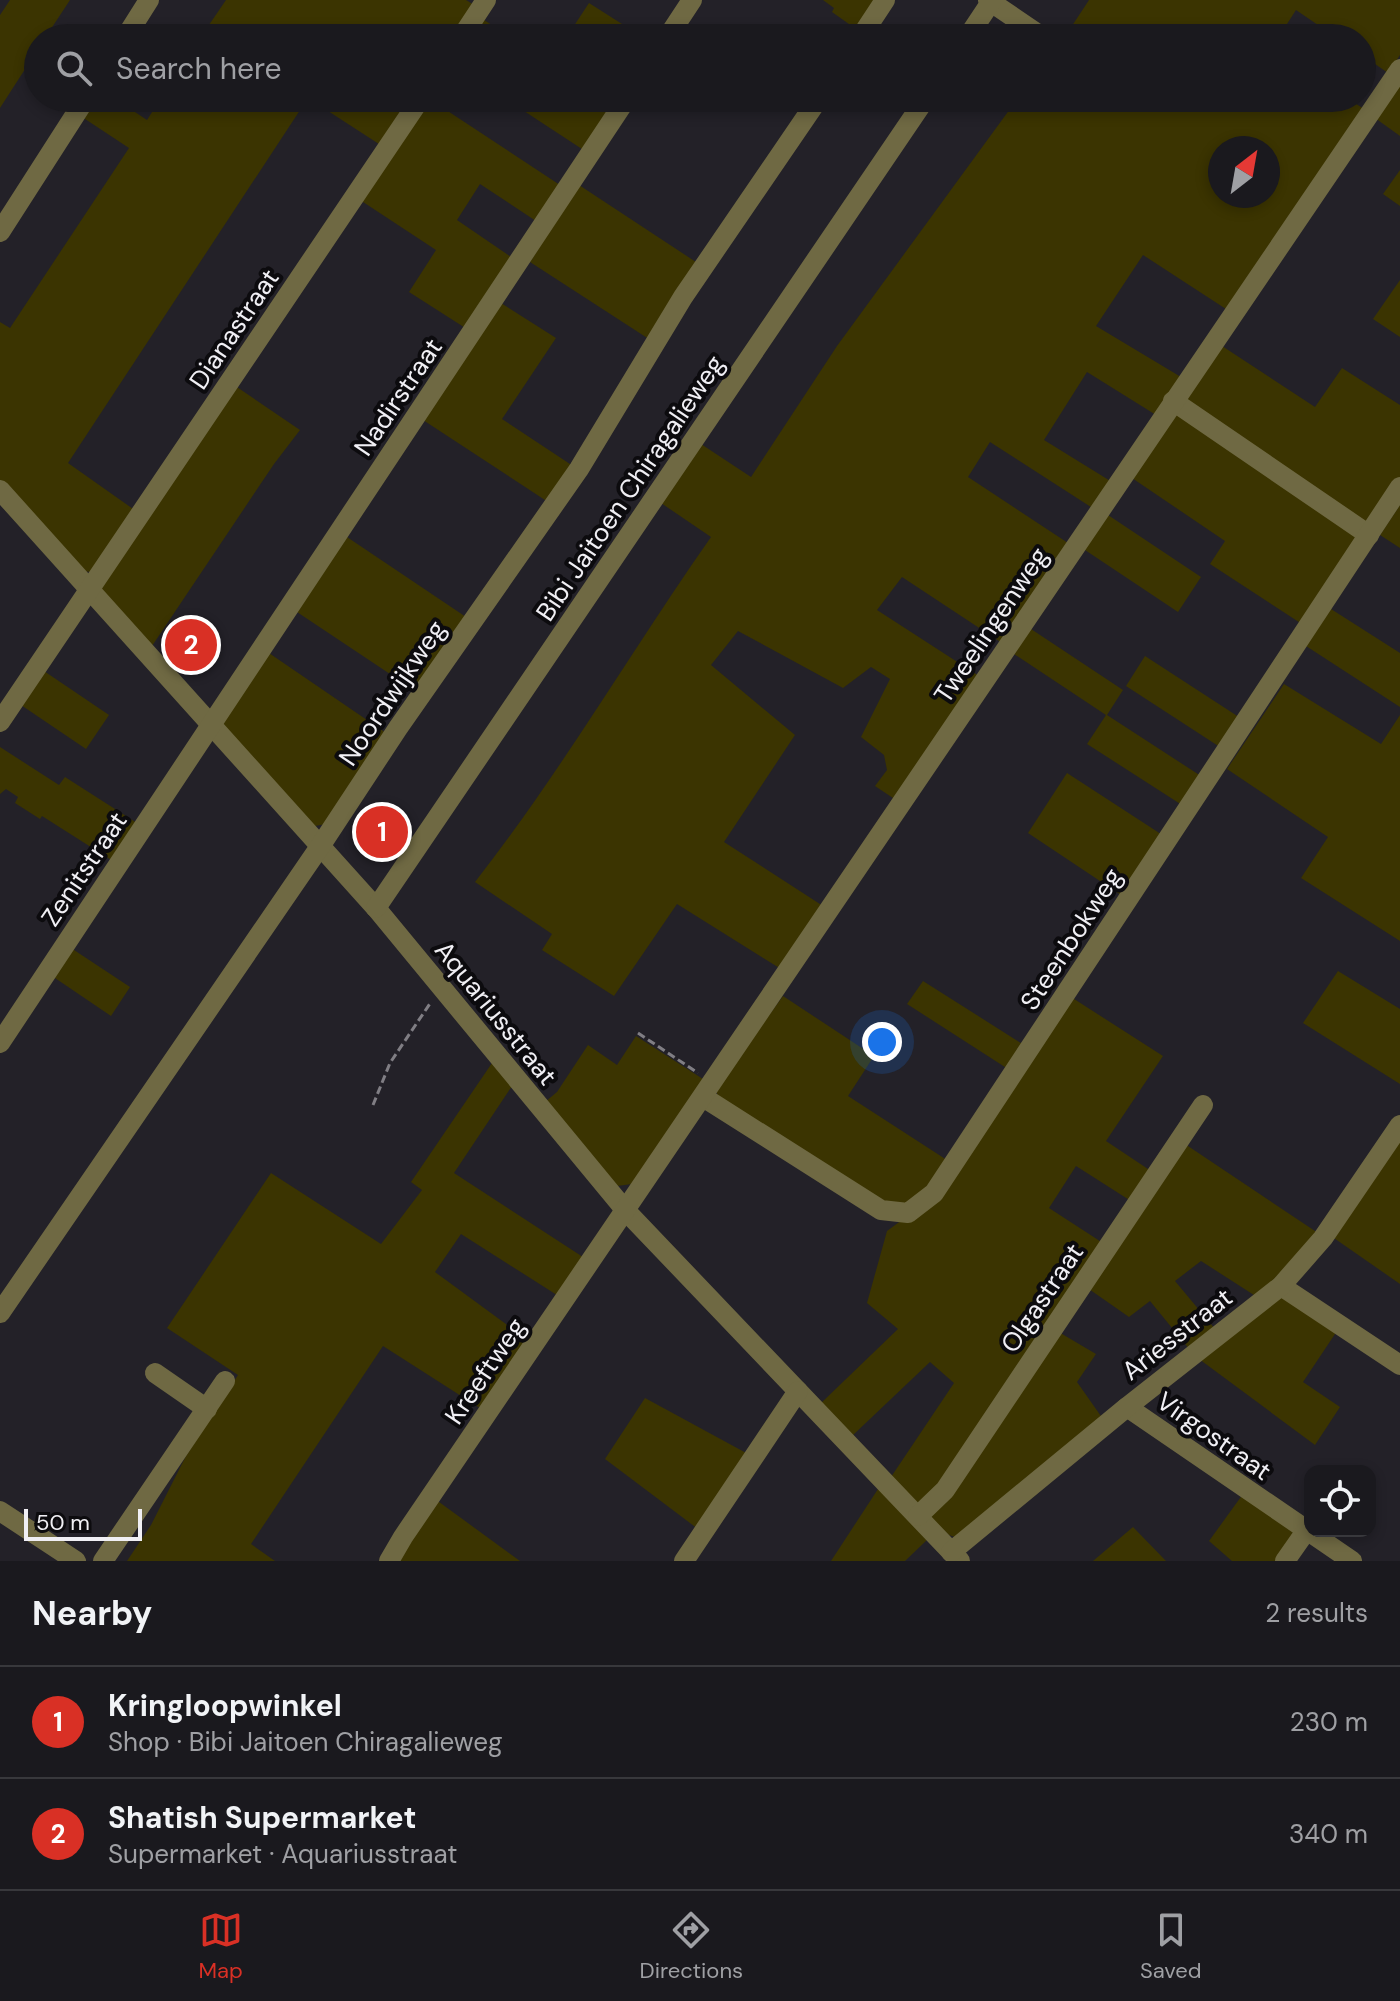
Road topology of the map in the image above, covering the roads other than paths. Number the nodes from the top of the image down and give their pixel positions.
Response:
1 (149, 0) edge
2 (486, 0) edge
3 (692, 0) edge
4 (885, 0) edge
5 (990, 1) edge
6 (134, 24) edge
7 (470, 24) edge
8 (676, 24) edge
9 (869, 24) edge
10 (976, 24) edge
11 (1023, 24) edge
12 (1400, 69) edge
13 (1376, 104) edge
14 (77, 112) edge
15 (412, 112) edge
16 (618, 112) edge
17 (809, 112) edge
18 (916, 112) edge
19 (1371, 112) edge
20 (0, 232) edge
21 (1173, 401) junction
22 (1400, 487) edge
23 (0, 490) edge
24 (1369, 535) junction
25 (89, 588) junction
26 (0, 722) edge
27 (211, 725) junction
28 (321, 845) junction
29 (376, 908) junction
30 (0, 1043) edge
31 (708, 1090) junction
32 (1203, 1105) dead end
33 (1400, 1125) edge
34 (626, 1211) junction
35 (1281, 1286) junction
36 (0, 1313) edge
37 (1400, 1365) edge
38 (155, 1373) dead end
39 (225, 1381) dead end
40 (798, 1391) junction
41 (1127, 1407) junction
42 (207, 1409) junction
43 (0, 1511) edge
44 (918, 1516) junction
45 (1304, 1530) edge
46 (1304, 1534) edge
47 (1315, 1537) edge
48 (956, 1557) edge
49 (76, 1561) edge
50 (103, 1561) edge
51 (389, 1561) edge
52 (684, 1561) edge
53 (1285, 1561) edge
54 (1352, 1561) edge

1 - 6 street
2 - 7 street
3 - 8 street
4 - 9 street
5 - 10 street
5 - 11 street
12 - 13 street, Tweelingenweg
14 - 20 street
15 - 25 street, Dianastraat
16 - 27 street, Nadirstraat
17 - 28 street, Noordwijkweg
18 - 29 street, Bibi Jaitoen Chiragalieweg
19 - 21 street, Tweelingenweg
21 - 24 street
21 - 31 street, Tweelingenweg
22 - 24 street, Steenbokweg
23 - 25 street, Aquariusstraat
24 - 31 street, Steenbokweg
25 - 26 street, Dianastraat
25 - 27 street, Aquariusstraat
27 - 28 street, Aquariusstraat
27 - 30 street, Zenitstraat
28 - 29 street, Aquariusstraat
28 - 36 street, Noordwijkweg
29 - 34 street, Aquariusstraat
31 - 34 street, Tweelingenweg
32 - 44 street, Olgastraat
33 - 35 street, Ariesstraat
34 - 40 street, Aquariusstraat
34 - 51 street, Kreeftweg
35 - 37 street
35 - 41 street, Ariesstraat
38 - 42 street
39 - 42 street
40 - 44 street, Aquariusstraat
40 - 52 street
41 - 45 street, Virgostraat
41 - 48 street, Ariesstraat
42 - 50 street
43 - 49 street
44 - 48 street, Aquariusstraat
46 - 53 street
47 - 54 street, Virgostraat

